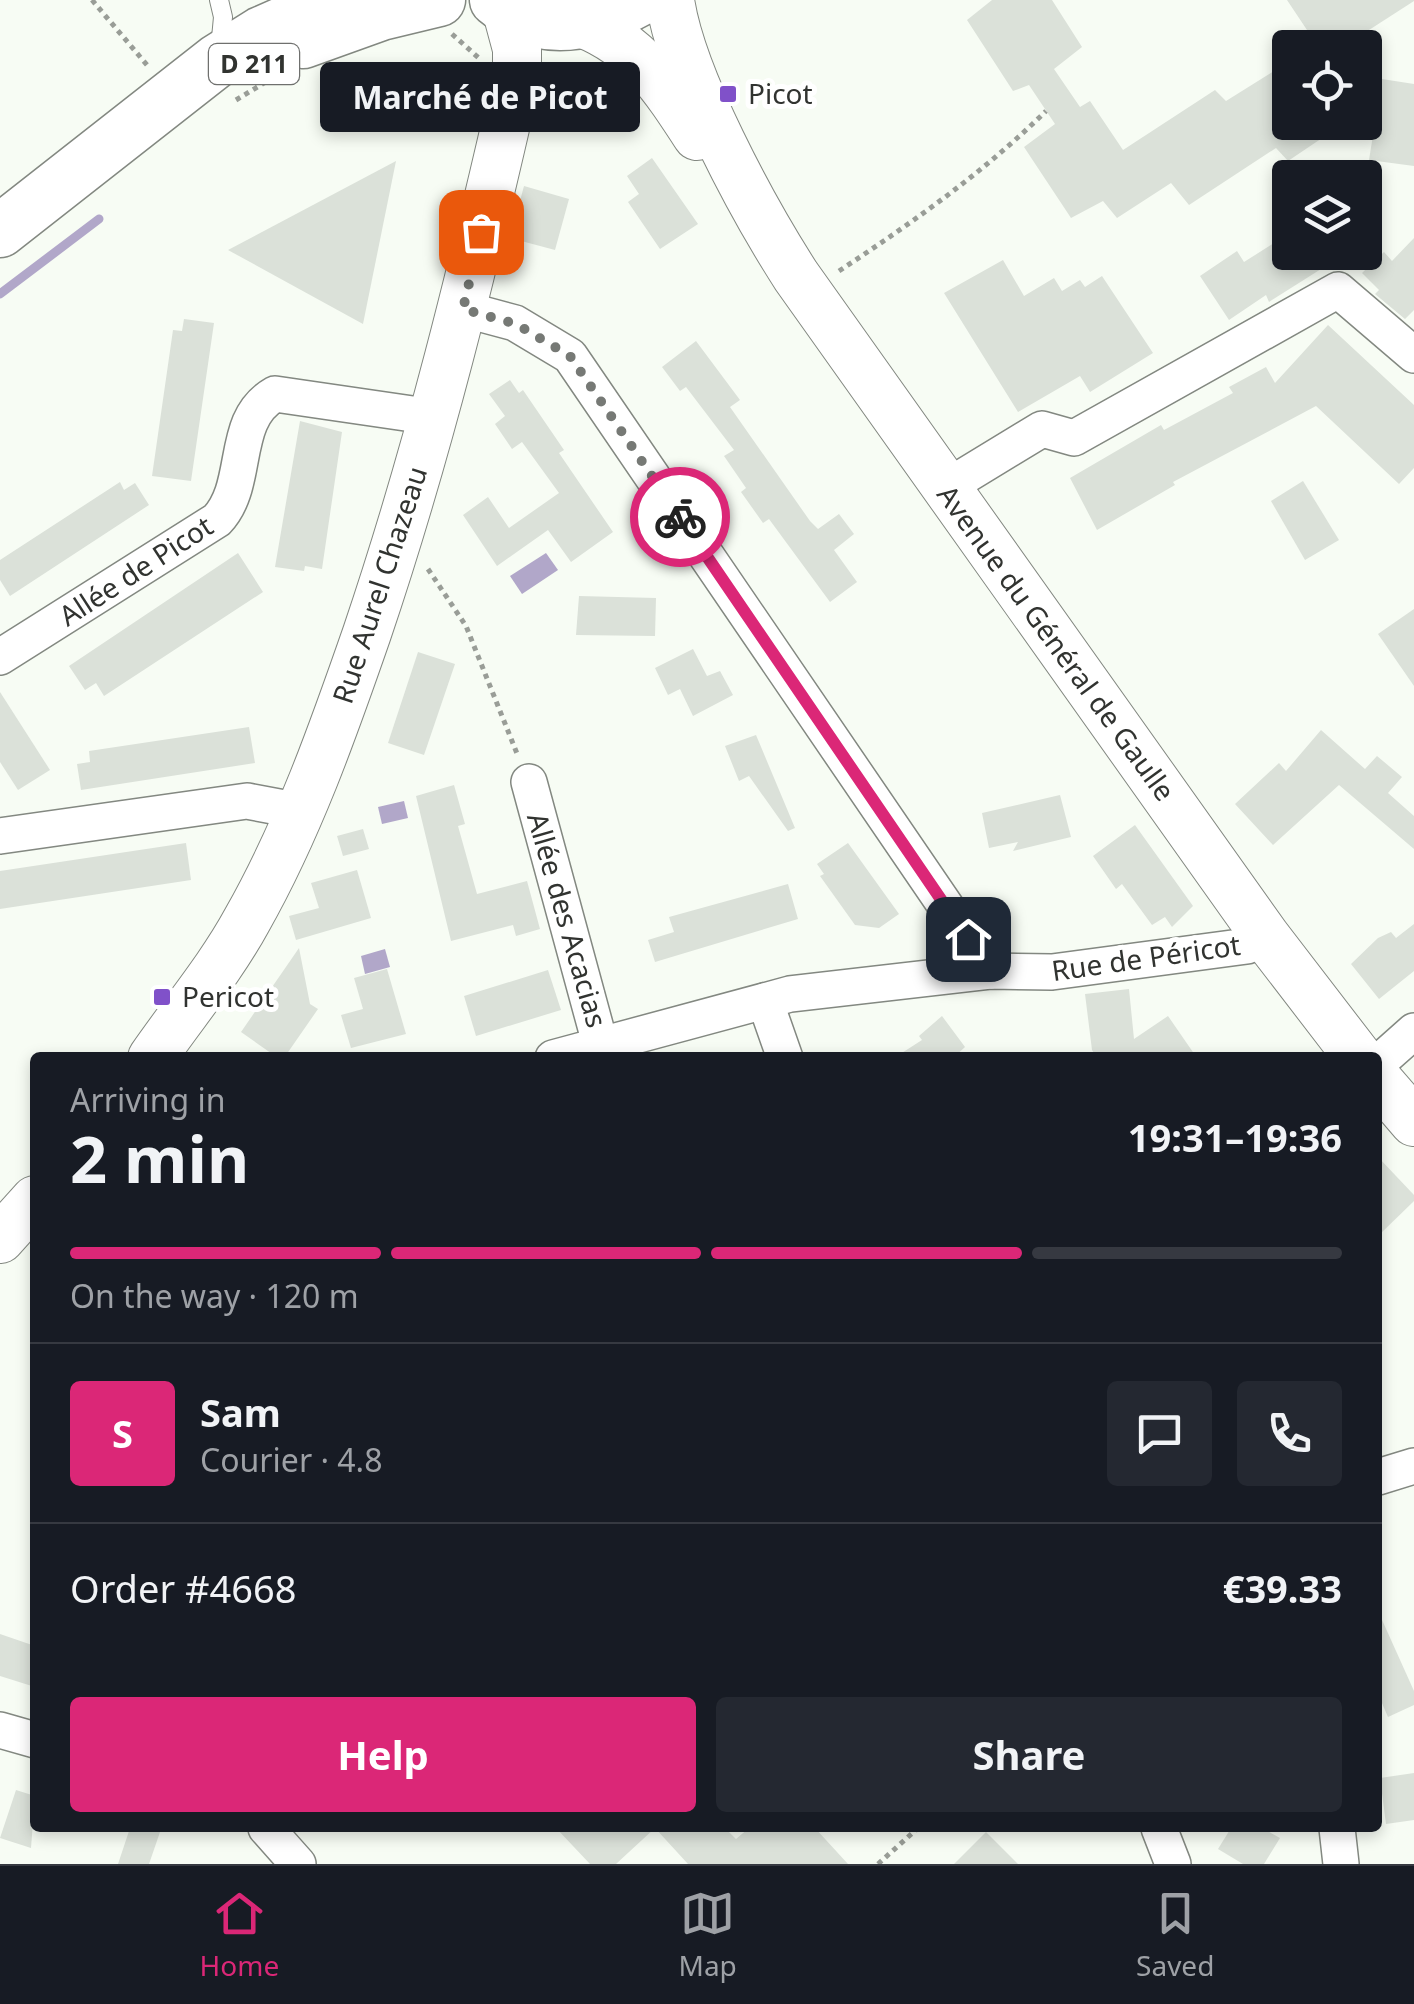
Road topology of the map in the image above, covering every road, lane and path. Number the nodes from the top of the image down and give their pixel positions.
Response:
1 (92, 0) edge
2 (218, 0) edge
3 (336, 0) edge
4 (439, 0) edge
5 (639, 0) edge
6 (670, 0) edge
7 (501, 4) edge
8 (580, 38) junction
9 (218, 60) junction
10 (155, 75) dead end
11 (531, 78) junction
12 (1046, 112) dead end
13 (84, 163) junction
14 (761, 222) junction
15 (0, 231) edge
16 (808, 292) junction
17 (463, 309) junction
18 (1414, 355) edge
19 (433, 416) junction
20 (945, 488) junction
21 (402, 530) junction
22 (0, 657) edge
23 (529, 782) joint
24 (300, 811) junction
25 (1, 833) edge
26 (1266, 937) junction
27 (990, 971) junction
28 (765, 1001) junction
29 (1414, 1031) edge
30 (602, 1050) edge
31 (156, 1052) edge
32 (782, 1052) edge
33 (1354, 1052) edge
34 (1387, 1095) edge
35 (30, 1206) edge
36 (0, 1239) edge
37 (1414, 1466) edge
38 (1382, 1476) edge
39 (0, 1730) edge
40 (30, 1739) edge
41 (270, 1832) edge
42 (914, 1832) edge
43 (1161, 1832) edge
44 (1337, 1832) edge
45 (298, 1864) edge
46 (878, 1864) edge
47 (1173, 1864) edge
48 (1341, 1864) edge

1 - 10 path
2 - 9 lane
3 - 9 main road, D 211
4 - 13 main road, D 211
5 - 8 main road
6 - 14 main road, Avenue du Général de Gaulle
7 - 8 main road
7 - 11 main road, Rue Aurel Chazeau
8 - 11 path
8 - 11 main road, Rue Aurel Chazeau
8 - 14 main road, Avenue du Général de Gaulle
9 - 13 main road, D 211
11 - 17 main road, Rue Aurel Chazeau
12 - 16 path
13 - 15 main road, D 211
14 - 16 main road, Avenue du Général de Gaulle
16 - 20 main road, Avenue du Général de Gaulle
17 - 19 main road, Rue Aurel Chazeau
17 - 27 street
18 - 20 street
19 - 21 main road, Rue Aurel Chazeau
19 - 22 street, Allée de Picot
20 - 26 main road, Avenue du Général de Gaulle
21 - 23 path
21 - 24 main road, Rue Aurel Chazeau
23 - 30 street, Allée des Acacias
24 - 25 street
24 - 31 main road, Rue Aurel Chazeau
26 - 27 street, Rue de Péricot
26 - 33 main road, Avenue du Général de Gaulle
27 - 28 street, Rue de Péricot
28 - 30 street, Rue de Péricot
28 - 32 street
29 - 34 street
35 - 36 main road
37 - 38 street
39 - 40 street
41 - 45 street
42 - 46 path
43 - 47 street
44 - 48 street

